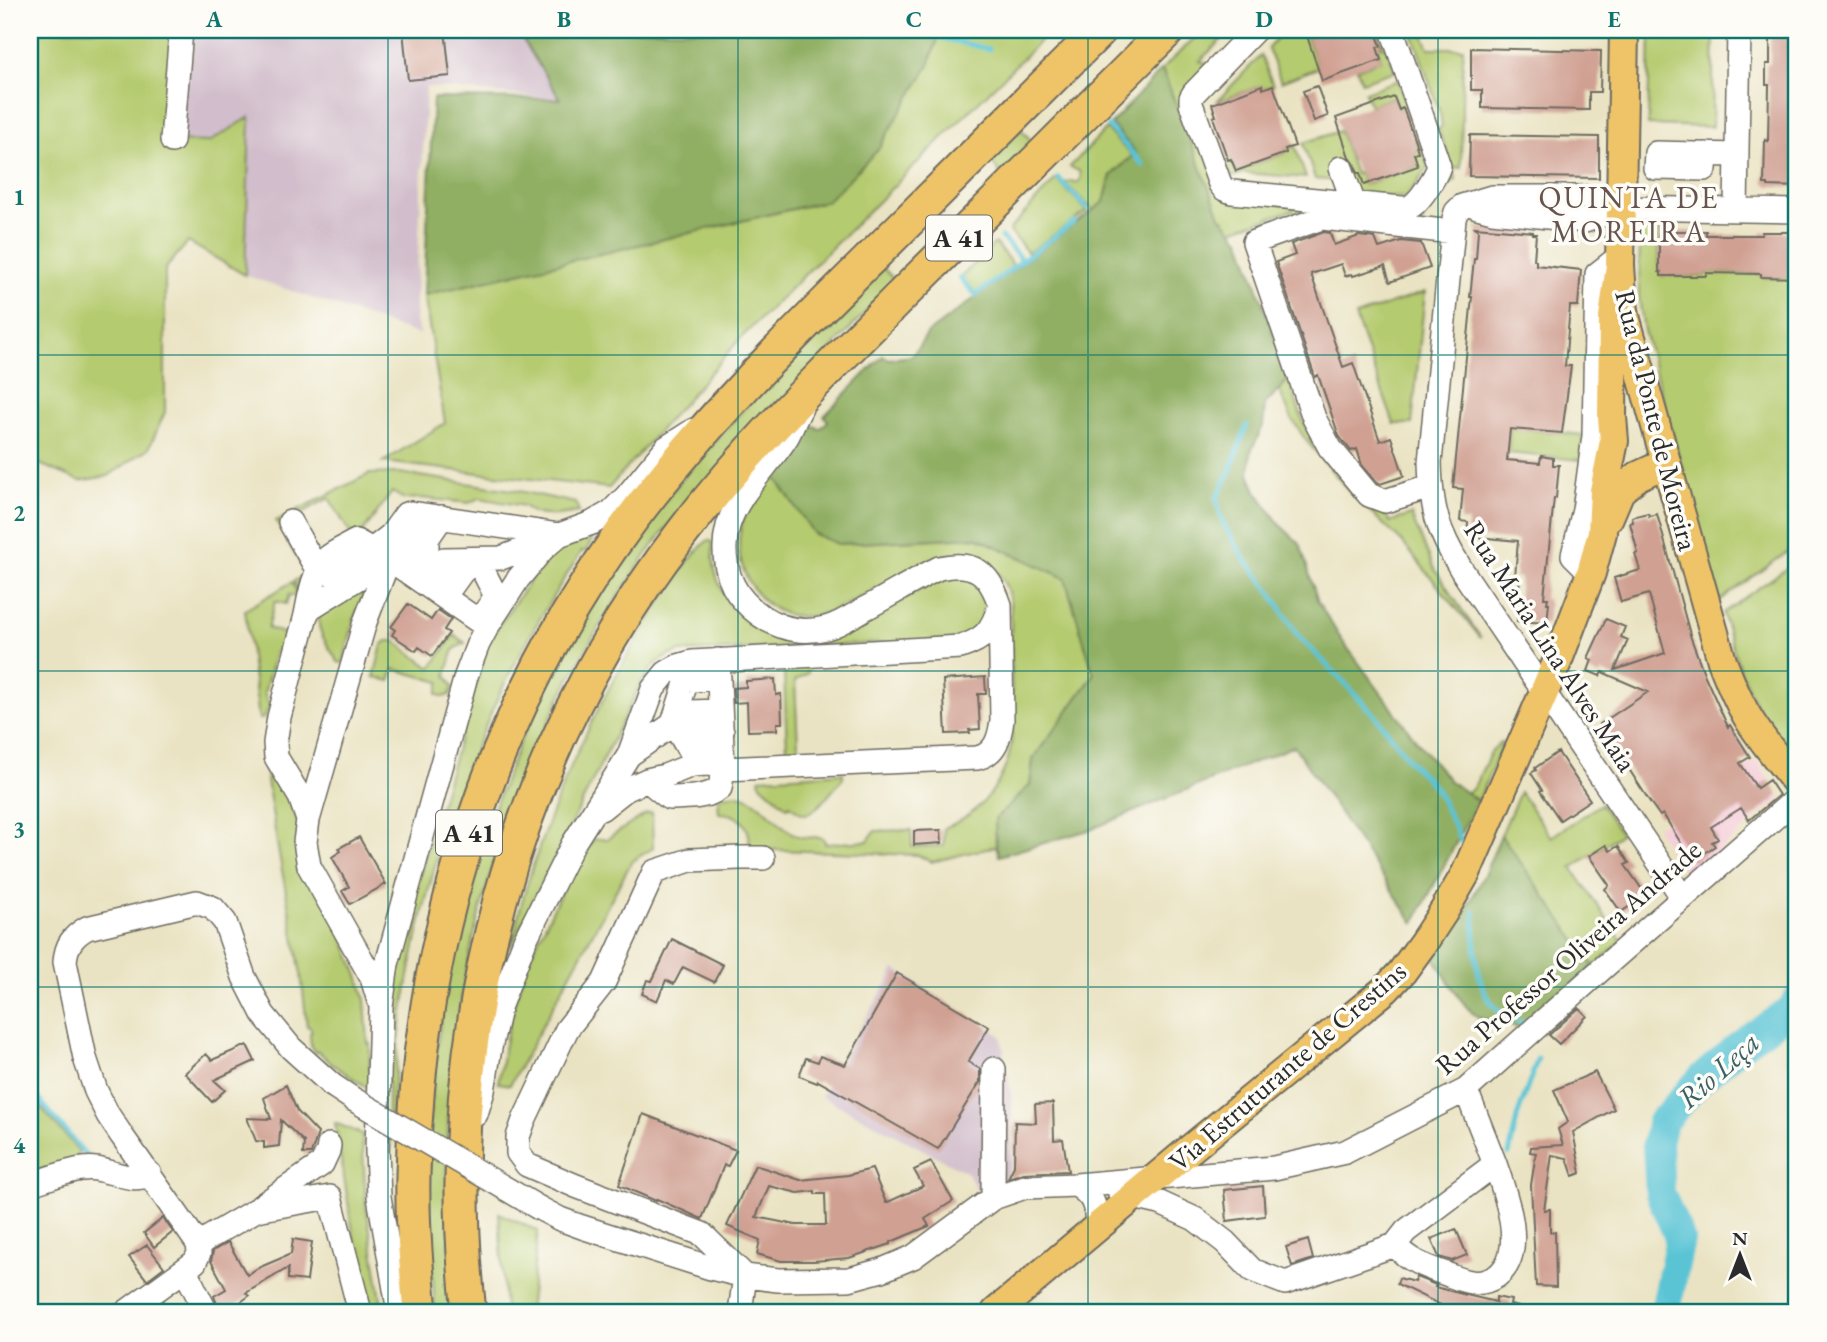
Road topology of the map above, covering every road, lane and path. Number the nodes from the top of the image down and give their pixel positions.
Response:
1 (181, 30) edge
2 (1100, 30) edge
3 (1168, 30) edge
4 (1255, 30) edge
5 (1392, 30) edge
6 (1624, 30) edge
7 (1739, 30) edge
8 (172, 141) dead end
9 (1706, 154) dead end
10 (1737, 155) junction
11 (1340, 168) dead end
12 (1423, 192) junction
13 (1354, 204) junction
14 (1621, 208) junction
15 (1736, 211) junction
16 (1797, 211) edge
17 (1459, 216) junction
18 (1620, 261) junction
19 (812, 386) junction
20 (713, 418) junction
21 (1614, 441) junction
22 (1662, 450) junction
23 (1430, 487) junction
24 (1624, 487) junction
25 (1676, 502) junction
26 (442, 517) junction
27 (290, 522) dead end
28 (1602, 533) junction
29 (559, 535) junction
30 (477, 559) junction
31 (318, 571) junction
32 (1591, 573) junction
33 (434, 590) junction
34 (1000, 605) junction
35 (306, 615) junction
36 (1544, 692) junction
37 (673, 723) junction
38 (721, 729) junction
39 (629, 755) junction
40 (656, 778) junction
41 (1797, 783) edge
42 (1797, 798) edge
43 (307, 820) junction
44 (573, 844) junction
45 (763, 858) dead end
46 (1683, 898) junction
47 (381, 1007) junction
48 (993, 1069) dead end
49 (1466, 1090) junction
50 (329, 1145) dead end
51 (77, 1158) dead end
52 (461, 1162) junction
53 (1495, 1164) junction
54 (101, 1169) junction
55 (150, 1174) junction
56 (1156, 1178) junction
57 (30, 1184) edge
58 (1076, 1185) junction
59 (1133, 1197) junction
60 (993, 1198) junction
61 (256, 1210) junction
62 (1098, 1227) junction
63 (198, 1244) junction
64 (1395, 1245) junction
65 (185, 1270) junction
66 (744, 1276) junction
67 (126, 1312) edge
68 (206, 1312) edge
69 (360, 1312) edge
70 (399, 1312) edge
71 (419, 1312) edge
72 (469, 1312) edge
73 (740, 1312) edge
74 (996, 1312) edge

1 - 8 street
2 - 20 highway, A 41
3 - 19 highway, A 41
4 - 13 street
5 - 12 street
6 - 14 main road, Rua da Ponte de Moreira
7 - 10 street
9 - 10 street
10 - 15 street
11 - 13 street
12 - 13 street
12 - 17 street
14 - 15 street
14 - 17 street
14 - 18 main road, Rua da Ponte de Moreira
15 - 16 street
17 - 23 street, Rua Maria Lina Alves Maia
17 - 23 street
18 - 21 main road, Via Estruturante de Crestins
18 - 22 main road, Rua da Ponte de Moreira
18 - 32 street
19 - 34 street
19 - 52 highway, A 41
20 - 29 street
20 - 71 highway, A 41
21 - 22 main road
21 - 28 main road, Via Estruturante de Crestins
22 - 24 main road
22 - 25 main road, Rua da Ponte de Moreira
23 - 36 street, Rua Maria Lina Alves Maia
24 - 25 main road
24 - 28 main road, Via Estruturante de Crestins
25 - 41 main road, Rua da Ponte de Moreira
26 - 29 street
26 - 33 street
26 - 33 street
27 - 31 street
28 - 32 main road, Via Estruturante de Crestins
29 - 30 street
29 - 33 street
30 - 33 street
30 - 33 street
30 - 33 street
31 - 33 street
31 - 35 street
32 - 36 main road, Via Estruturante de Crestins
33 - 35 street
33 - 43 street
33 - 47 street
34 - 38 street
34 - 38 street
35 - 43 street
36 - 46 street, Rua Maria Lina Alves Maia
36 - 56 main road, Via Estruturante de Crestins
37 - 38 street
37 - 38 street
37 - 38 street
37 - 39 street
38 - 39 street
38 - 40 street
38 - 40 street
39 - 44 street
40 - 44 street
42 - 46 street, Rua Professor Oliveira Andrade
43 - 47 street
44 - 52 street
45 - 66 street
46 - 49 street, Rua Professor Oliveira Andrade
47 - 70 street
48 - 60 street
49 - 53 street
49 - 56 street, Rua Professor Oliveira Andrade
50 - 61 street
51 - 54 street
52 - 72 highway, A 41
53 - 64 street
53 - 64 street
54 - 55 street
54 - 57 street
55 - 63 street, Rua Professor Oliveira Andrade
55 - 66 street, Rua Professor Oliveira Andrade, bridge
56 - 58 street, Rua Professor Oliveira Andrade
56 - 59 main road, Via Estruturante de Crestins
58 - 59 street, Rua Professor Oliveira Andrade
58 - 60 street, Rua Professor Oliveira Andrade
58 - 62 street
59 - 62 main road, Via Estruturante de Crestins
59 - 64 street, Rua Professor Oliveira Andrade
60 - 66 street, Rua Professor Oliveira Andrade
61 - 63 street
61 - 69 street
62 - 74 main road, Via Estruturante de Crestins
63 - 65 street
65 - 67 street
65 - 68 street
66 - 73 street

